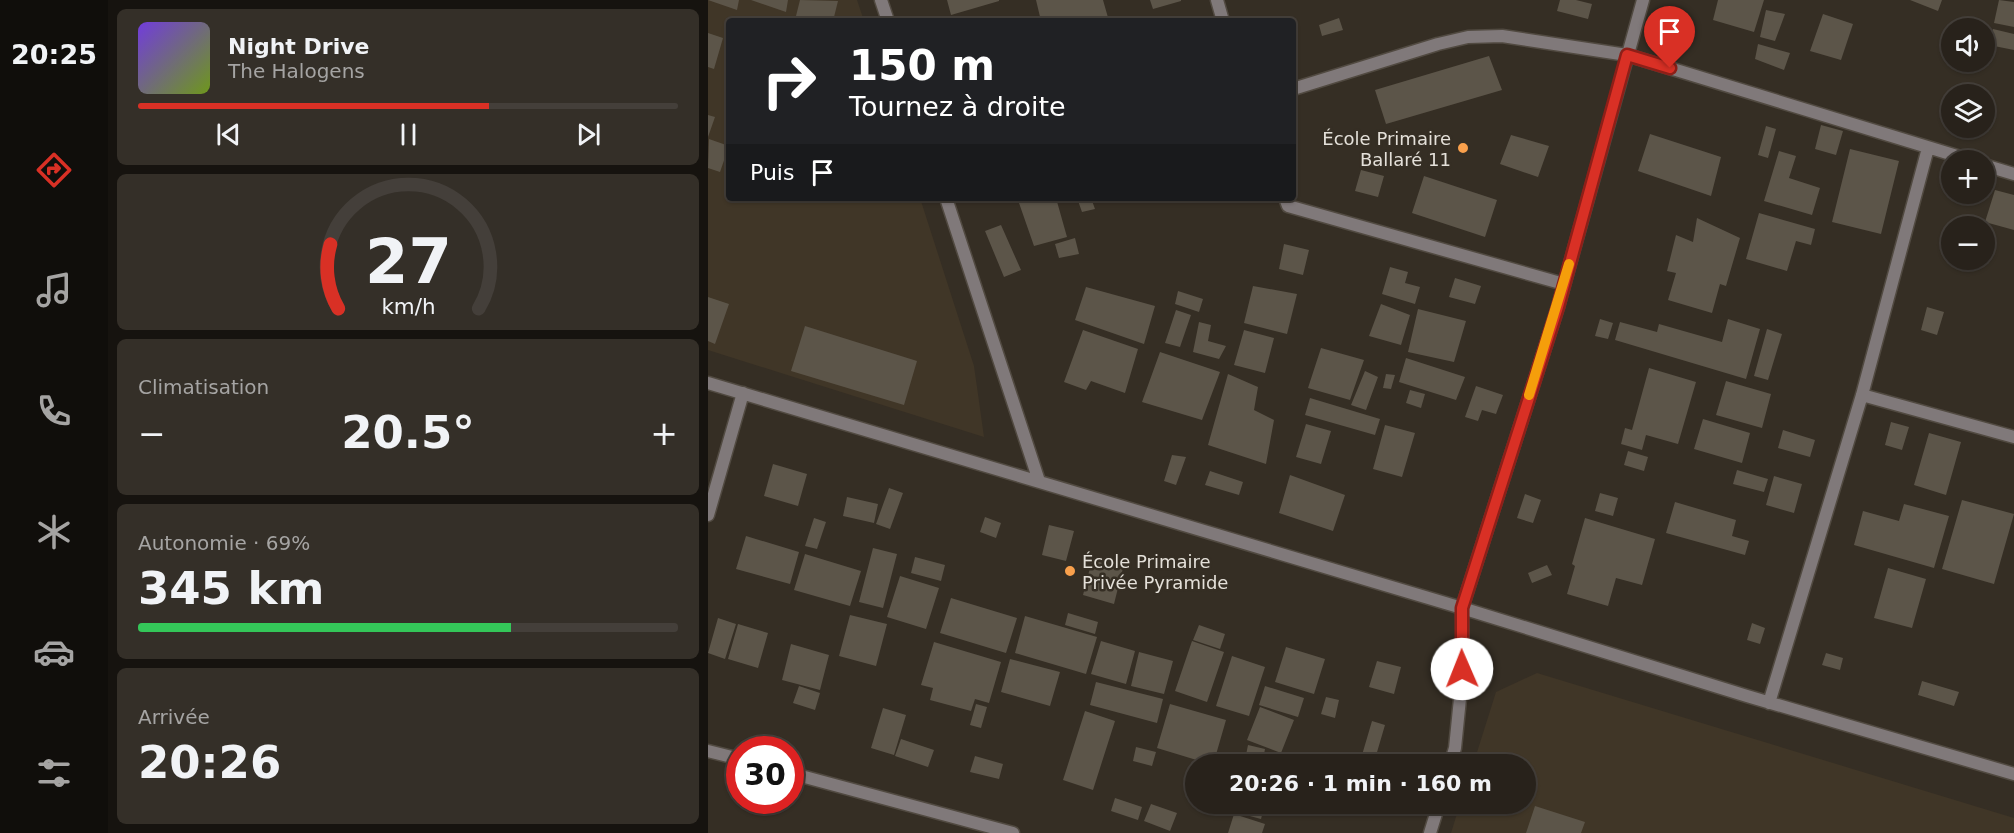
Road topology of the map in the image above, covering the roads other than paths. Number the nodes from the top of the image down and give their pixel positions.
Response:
1 (881, 0) edge
2 (1217, 0) edge
3 (1643, 0) edge
4 (887, 18) edge
5 (1222, 18) edge
6 (1627, 55) junction
7 (1296, 88) edge
8 (1928, 148) junction
9 (1941, 152) edge
10 (1995, 168) edge
11 (2014, 174) edge
12 (947, 201) edge
13 (1286, 201) edge
14 (1564, 284) junction
15 (708, 383) edge
16 (743, 393) junction
17 (1862, 395) junction
18 (2014, 437) edge
19 (1039, 482) junction
20 (708, 516) edge
21 (1462, 608) junction
22 (1769, 703) junction
23 (708, 751) edge
24 (1453, 754) edge
25 (726, 756) edge
26 (2014, 774) edge
27 (804, 777) edge
28 (1436, 814) edge
29 (1013, 833) edge
30 (1430, 833) edge

1 - 4 street
2 - 5 street
3 - 6 street
6 - 7 street
6 - 8 street
6 - 14 street
8 - 9 street
8 - 17 street
10 - 11 street
12 - 19 street
13 - 14 street
14 - 21 street
15 - 16 street
16 - 19 street
16 - 20 street
17 - 18 street
17 - 22 street
19 - 21 street
21 - 22 street
21 - 24 street
22 - 26 street
23 - 25 street
27 - 29 street
28 - 30 street

